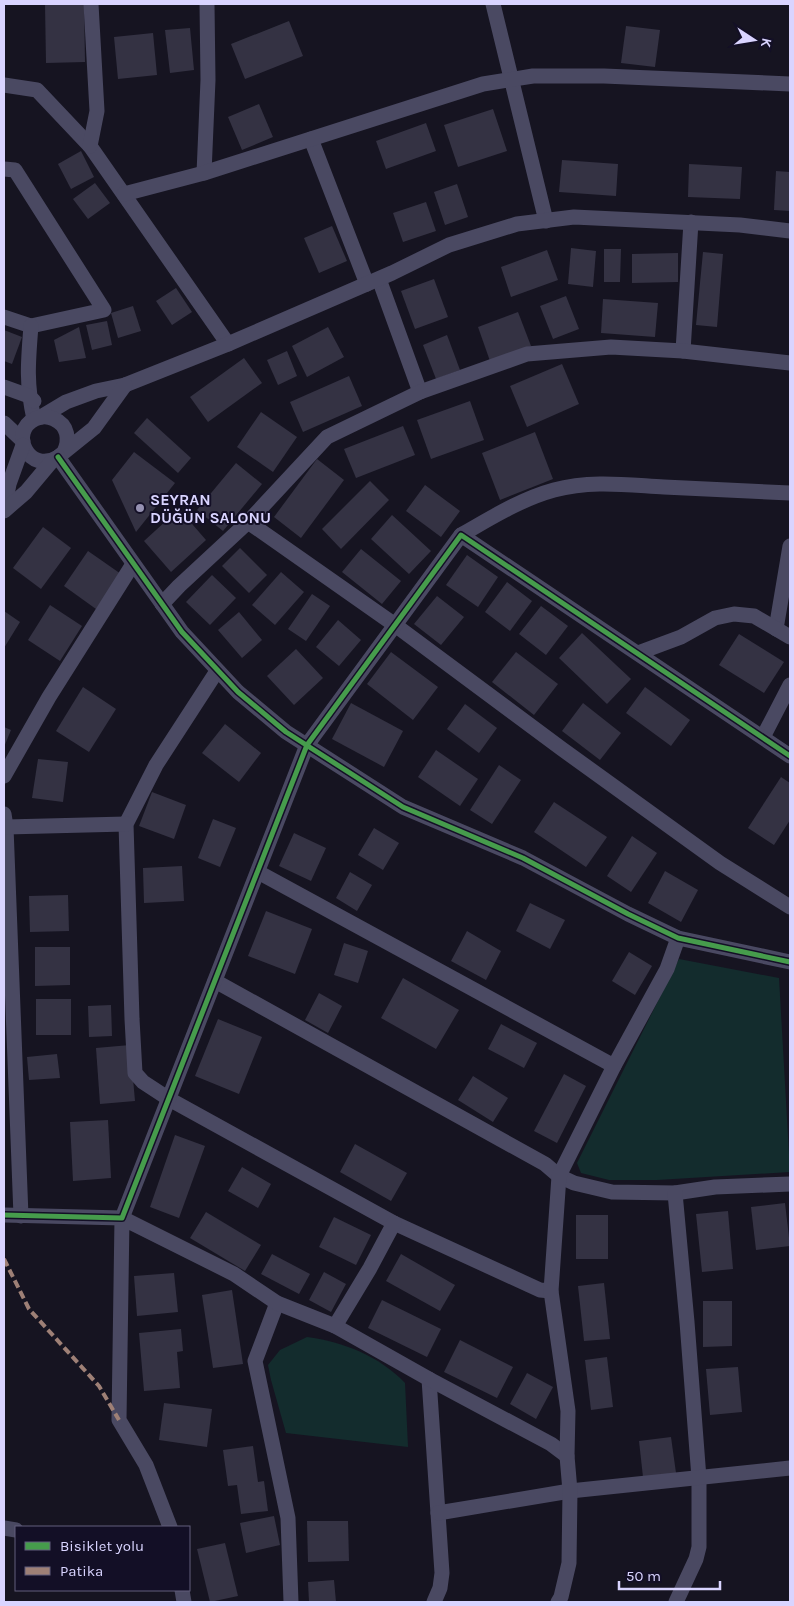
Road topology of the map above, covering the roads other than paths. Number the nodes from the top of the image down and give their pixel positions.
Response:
1 (91, 4) edge
2 (207, 4) edge
3 (493, 4) edge
4 (512, 80) junction
5 (790, 84) edge
6 (4, 85) edge
7 (311, 139) junction
8 (90, 146) junction
9 (4, 169) edge
10 (204, 173) junction
11 (124, 194) junction
12 (546, 220) junction
13 (691, 222) junction
14 (790, 231) edge
15 (373, 282) junction
16 (4, 318) edge
17 (31, 326) junction
18 (228, 344) junction
19 (683, 351) junction
20 (790, 363) edge
21 (125, 385) junction
22 (4, 388) edge
23 (420, 392) junction
24 (29, 396) junction
25 (43, 417) junction
26 (4, 423) edge
27 (23, 443) junction
28 (58, 457) junction
29 (790, 493) edge
30 (4, 511) edge
31 (248, 522) junction
32 (462, 535) junction
33 (790, 546) edge
34 (133, 564) junction
35 (162, 604) junction
36 (396, 625) junction
37 (784, 630) edge
38 (638, 652) junction
39 (217, 670) junction
40 (790, 685) edge
41 (763, 737) junction
42 (307, 746) junction
43 (790, 756) edge
44 (4, 776) edge
45 (5, 821) edge
46 (126, 824) junction
47 (258, 872) junction
48 (790, 907) edge
49 (678, 938) junction
50 (790, 962) edge
51 (215, 981) junction
52 (614, 1066) junction
53 (169, 1099) junction
54 (559, 1176) junction
55 (790, 1184) edge
56 (675, 1193) junction
57 (4, 1215) edge
58 (21, 1216) junction
59 (122, 1218) junction
60 (394, 1223) junction
61 (551, 1292) junction
62 (277, 1303) junction
63 (335, 1326) junction
64 (429, 1379) junction
65 (567, 1456) junction
66 (790, 1468) edge
67 (699, 1478) junction
68 (570, 1492) junction
69 (438, 1513) junction
70 (170, 1526) edge
71 (291, 1602) edge
72 (434, 1602) edge
73 (558, 1602) edge
74 (676, 1602) edge

1 - 8 street
2 - 10 street
3 - 4 street
4 - 5 street
4 - 7 street
4 - 12 street
6 - 8 street
7 - 10 street
7 - 15 street
8 - 11 street
9 - 17 street
10 - 11 street
11 - 18 street
12 - 13 street
12 - 15 street
13 - 14 street
13 - 19 street
15 - 18 street
15 - 23 street
16 - 17 street
17 - 24 street
18 - 21 street
19 - 20 street
19 - 23 street
21 - 25 street
21 - 28 street
22 - 24 street
23 - 31 street
24 - 25 street
25 - 27 street
25 - 28 street
26 - 27 street
27 - 28 street
27 - 30 street
28 - 30 street
28 - 34 street
29 - 32 street
31 - 35 street
31 - 36 street
32 - 36 street
32 - 38 street
33 - 37 street
34 - 35 street
34 - 44 street
35 - 39 street
36 - 42 street
36 - 48 street
37 - 38 street
38 - 41 street
39 - 42 street
39 - 46 street
40 - 41 street
41 - 43 street
42 - 47 street
42 - 49 street
45 - 46 street
45 - 58 street
46 - 53 street
47 - 51 street
47 - 52 street
49 - 50 street
49 - 52 street
51 - 53 street
51 - 54 street
52 - 54 street
53 - 59 street
53 - 60 street
54 - 56 street
54 - 61 street
55 - 56 street
56 - 67 street
57 - 58 street
58 - 59 street
59 - 62 street
59 - 70 street
60 - 61 street
60 - 63 street
61 - 65 street
62 - 63 street
62 - 71 street
63 - 64 street
64 - 65 street
64 - 69 street
65 - 68 street
66 - 67 street
67 - 68 street
67 - 74 street
68 - 69 street
68 - 73 street
69 - 72 street

